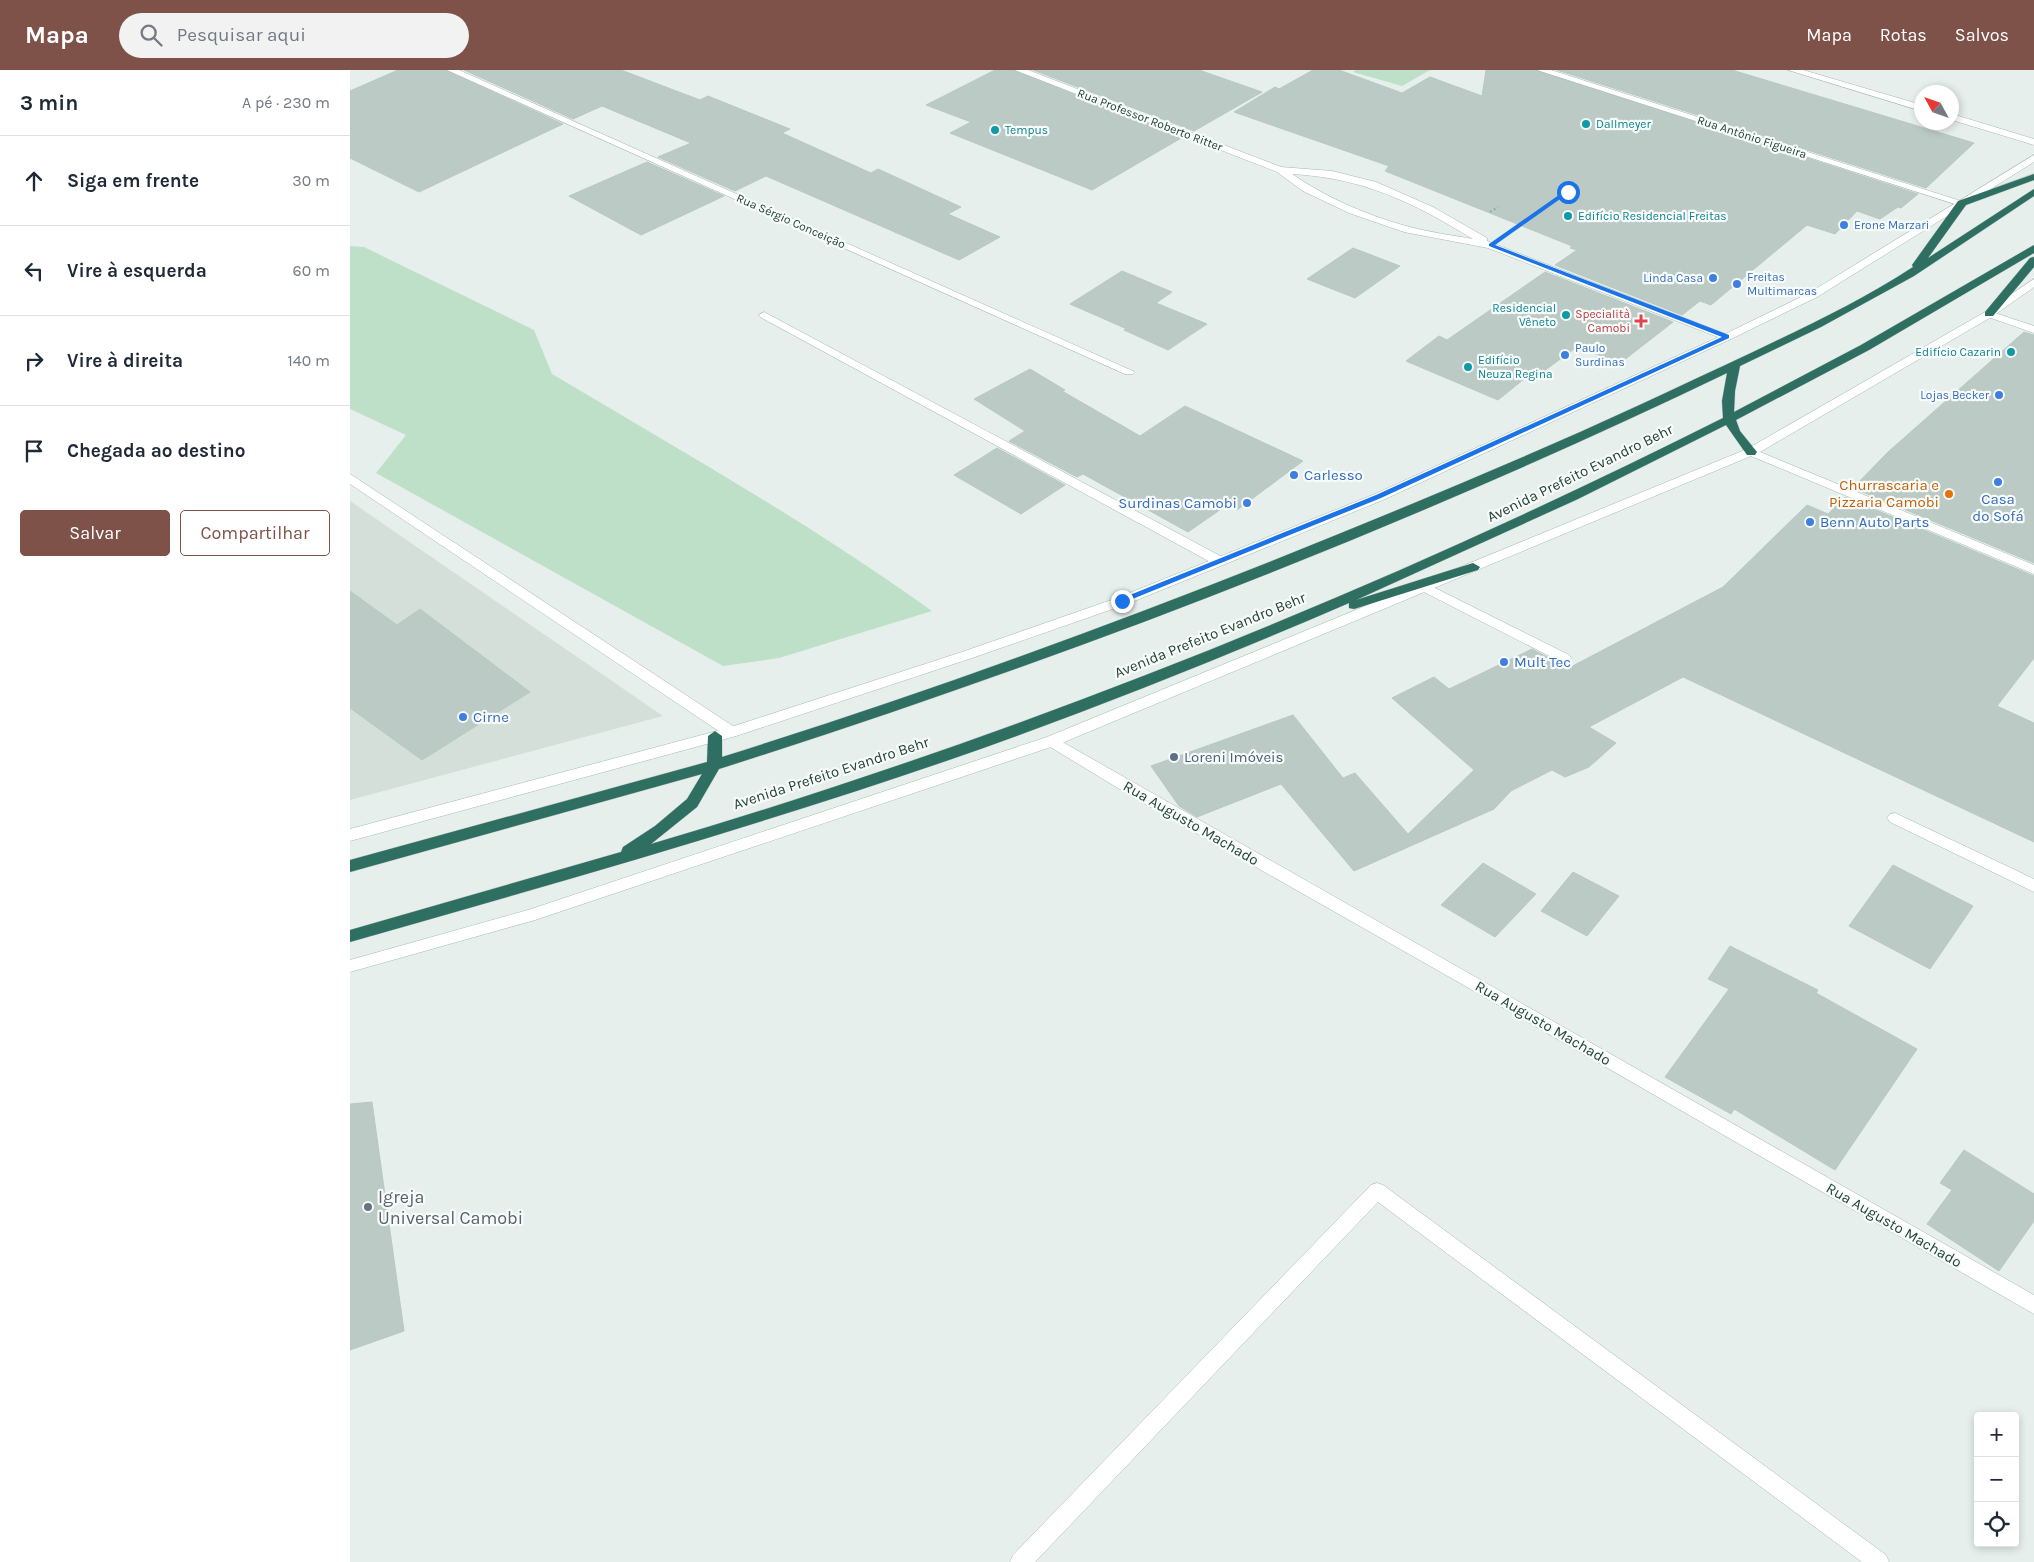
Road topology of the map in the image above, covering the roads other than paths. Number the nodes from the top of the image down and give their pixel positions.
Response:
1 (452, 70) edge
2 (1020, 70) edge
3 (1542, 70) edge
4 (1794, 70) edge
5 (1914, 106) edge
6 (1959, 119) edge
7 (2034, 142) edge
8 (2034, 158) edge
9 (1280, 170) junction
10 (2034, 177) edge
11 (2034, 192) edge
12 (1962, 203) junction
13 (1491, 245) junction
14 (2034, 248) edge
15 (2034, 260) edge
16 (1910, 274) junction
17 (2034, 282) edge
18 (1989, 314) junction
19 (764, 315) dead end
20 (2034, 330) edge
21 (1727, 337) junction
22 (1735, 365) junction
23 (1129, 372) dead end
24 (1728, 420) junction
25 (1751, 452) junction
26 (350, 478) edge
27 (1219, 561) junction
28 (1473, 567) junction
29 (2034, 570) edge
30 (1425, 587) junction
31 (1242, 643) junction
32 (1564, 658) dead end
33 (731, 732) junction
34 (715, 736) junction
35 (1052, 741) junction
36 (714, 765) junction
37 (1895, 818) dead end
38 (350, 835) edge
39 (611, 862) junction
40 (350, 866) edge
41 (2034, 886) edge
42 (350, 936) edge
43 (350, 966) edge
44 (2034, 1305) edge
45 (1020, 1562) edge
46 (1879, 1562) edge

1 - 23 main road, Rua Sérgio Conceição
2 - 9 main road, Rua Professor Roberto Ritter
3 - 12 main road, Rua Antônio Figueira
4 - 5 main road
6 - 7 main road
8 - 12 main road
9 - 13 main road, Rua Professor Roberto Ritter
9 - 13 main road, Rua Professor Roberto Ritter
10 - 12 highway
11 - 16 highway, Avenida Prefeito Evandro Behr
12 - 16 highway
12 - 21 main road
13 - 21 main road, Rua Professor Roberto Ritter
14 - 24 highway, Avenida Prefeito Evandro Behr
15 - 18 highway
16 - 22 highway, Avenida Prefeito Evandro Behr
17 - 18 main road
18 - 20 main road
18 - 25 main road
19 - 27 main road
21 - 27 main road
22 - 24 highway
22 - 36 highway, Avenida Prefeito Evandro Behr
24 - 25 highway
24 - 31 highway, Avenida Prefeito Evandro Behr
25 - 28 main road
25 - 29 main road
26 - 33 main road
27 - 33 main road
28 - 30 main road
28 - 31 highway
30 - 32 main road
30 - 35 main road
31 - 39 highway, Avenida Prefeito Evandro Behr
33 - 34 main road
34 - 36 highway
34 - 38 main road
35 - 43 main road
35 - 44 main road, Rua Augusto Machado
36 - 39 highway
36 - 40 highway, Avenida Prefeito Evandro Behr
37 - 41 main road
39 - 42 highway, Avenida Prefeito Evandro Behr
45 - 46 main road

